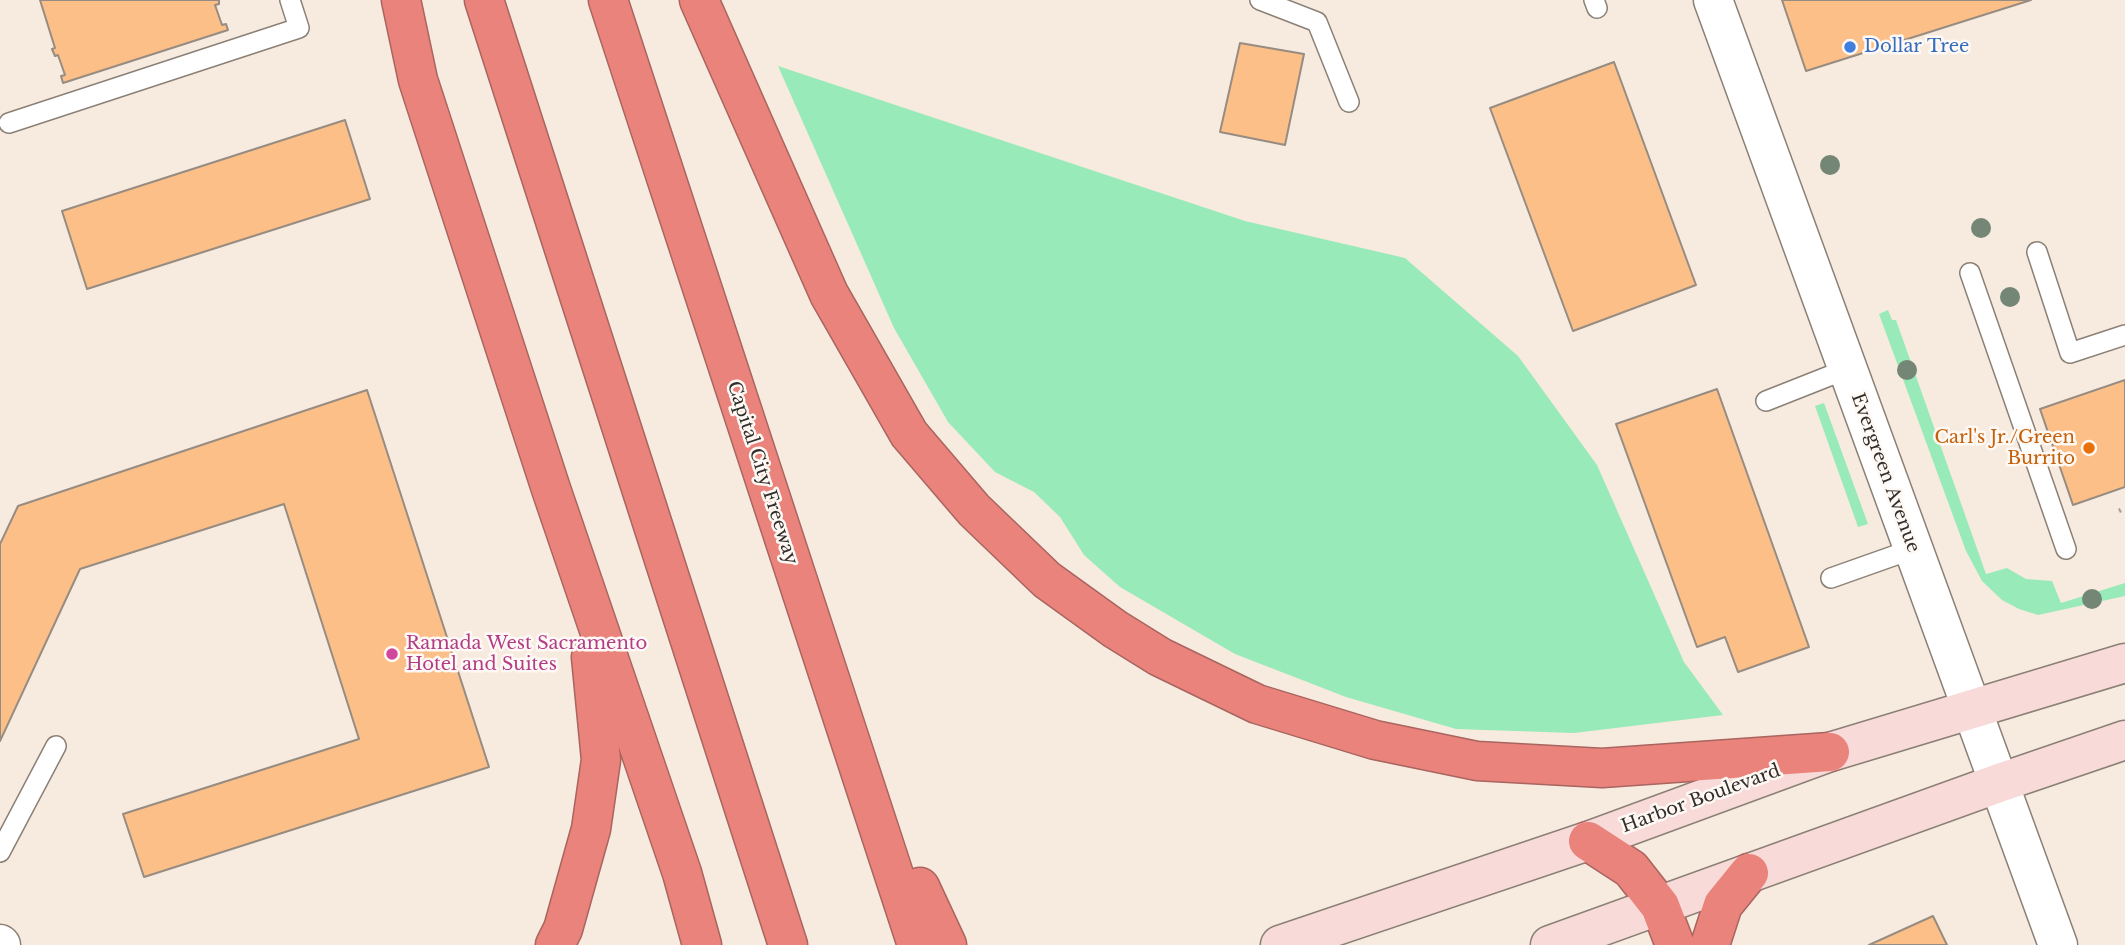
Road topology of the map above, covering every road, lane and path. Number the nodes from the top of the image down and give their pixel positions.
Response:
1 (290, 0) edge
2 (401, 0) edge
3 (484, 0) edge
4 (608, 0) edge
5 (699, 0) edge
6 (1260, 0) edge
7 (1713, 0) edge
8 (1349, 102) dead end
9 (9, 123) dead end
10 (2037, 252) dead end
11 (1970, 273) dead end
12 (2125, 335) edge
13 (1847, 369) junction
14 (1766, 401) dead end
15 (551, 489) junction
16 (2125, 508) edge
17 (2119, 511) dead end
18 (1913, 549) junction
19 (2066, 549) dead end
20 (1831, 578) dead end
21 (2125, 663) edge
22 (1971, 709) junction
23 (846, 729) junction
24 (2125, 740) edge
25 (56, 746) dead end
26 (1830, 752) junction
27 (1999, 783) junction
28 (1588, 841) junction
29 (0, 852) edge
30 (1749, 873) junction
31 (1660, 906) junction
32 (555, 945) edge
33 (702, 945) edge
34 (788, 945) edge
35 (917, 945) edge
36 (947, 945) edge
37 (1280, 945) edge
38 (1549, 945) edge
39 (1675, 945) edge
40 (1710, 945) edge
41 (2058, 945) edge

1 - 9 lane
2 - 15 highway
3 - 34 highway
4 - 23 highway, Capital City Freeway
5 - 26 highway
6 - 8 lane
7 - 13 street, Evergreen Avenue
10 - 12 lane
11 - 19 lane
13 - 14 lane
13 - 18 street, Evergreen Avenue
15 - 32 highway
15 - 33 highway
16 - 17 path
18 - 20 lane
18 - 22 street, Evergreen Avenue
21 - 22 main road, Harbor Boulevard
22 - 26 main road, Harbor Boulevard
22 - 27 street, Evergreen Avenue
23 - 35 highway, Capital City Freeway
23 - 36 highway
24 - 27 main road
25 - 29 lane
26 - 28 main road, Harbor Boulevard
27 - 30 main road
27 - 41 street, Evergreen Avenue
28 - 31 highway
28 - 37 main road, Harbor Boulevard
30 - 31 main road
30 - 40 highway
31 - 38 main road
31 - 39 highway

